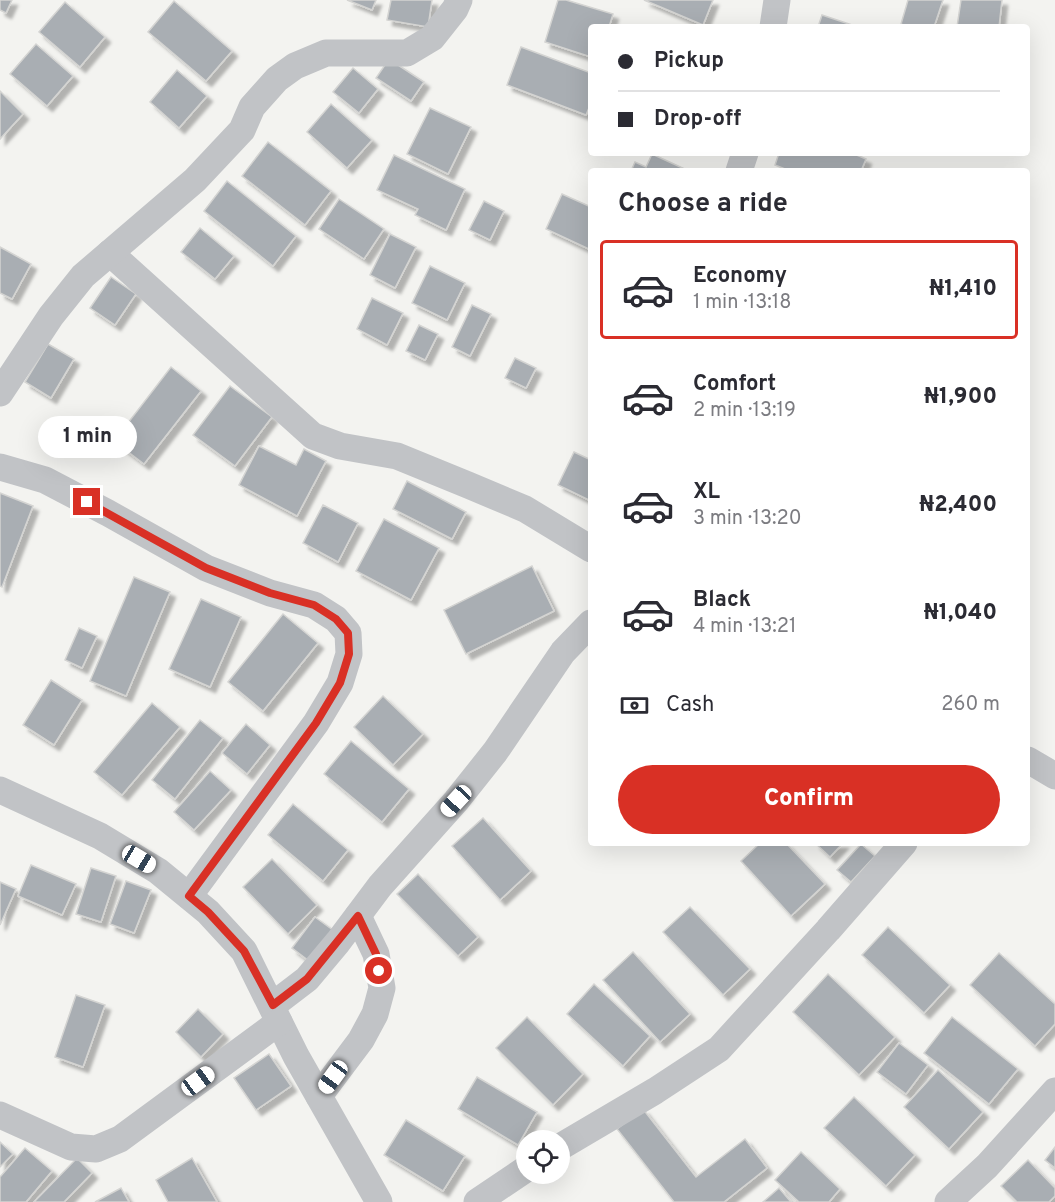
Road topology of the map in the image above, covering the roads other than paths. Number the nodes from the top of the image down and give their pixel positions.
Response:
1 (459, 0) edge
2 (777, 0) edge
3 (773, 24) edge
4 (110, 253) junction
5 (0, 393) edge
6 (0, 467) edge
7 (588, 547) edge
8 (588, 626) edge
9 (1030, 761) edge
10 (1055, 776) edge
11 (0, 790) edge
12 (901, 846) edge
13 (189, 896) junction
14 (358, 916) junction
15 (276, 1013) junction
16 (1055, 1091) edge
17 (319, 1096) junction
18 (0, 1115) edge
19 (570, 1141) edge
20 (516, 1176) edge
21 (379, 1202) edge
22 (477, 1202) edge
23 (948, 1202) edge

1 - 4 street
2 - 3 street
4 - 5 street
4 - 7 street
6 - 13 street
8 - 14 street
9 - 10 street
11 - 13 street
12 - 19 street
13 - 15 street
14 - 15 street
14 - 17 street
15 - 17 street
15 - 18 street
16 - 23 street
17 - 21 street
20 - 22 street

